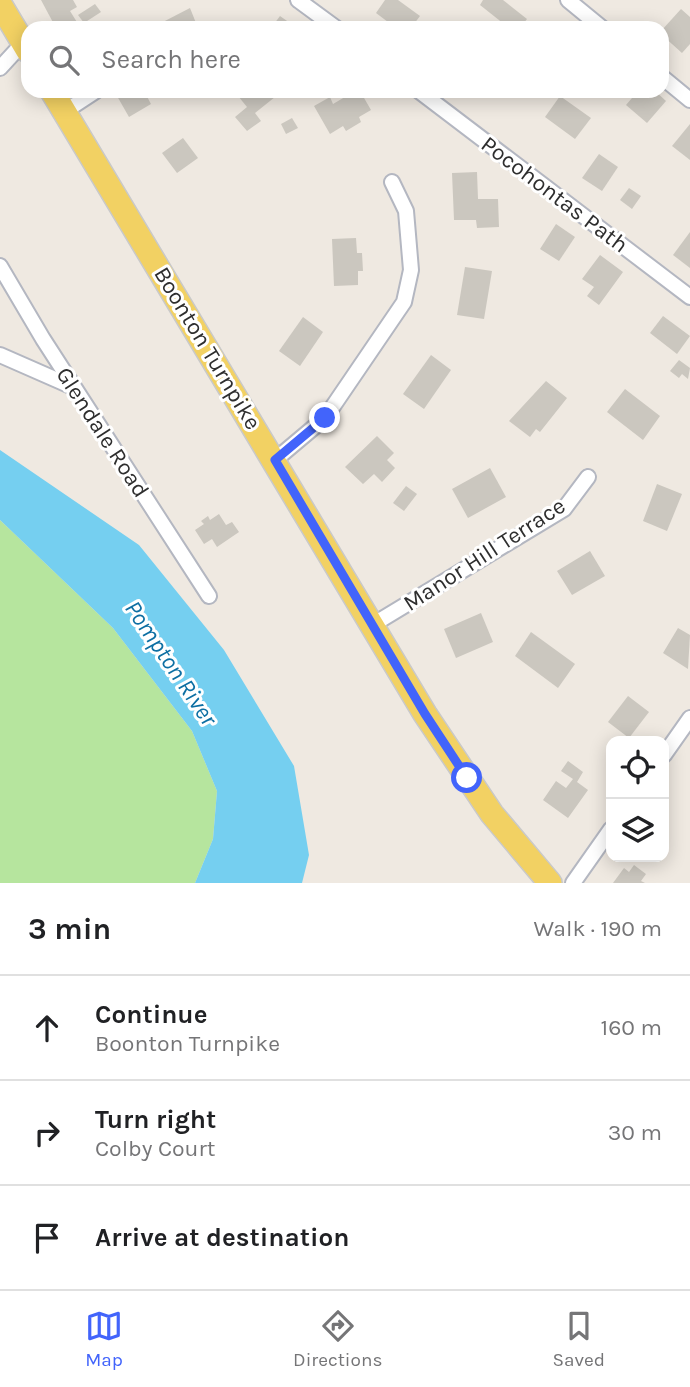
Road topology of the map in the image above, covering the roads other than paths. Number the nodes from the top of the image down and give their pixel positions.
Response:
1 (299, 0) edge
2 (568, 0) edge
3 (0, 4) edge
4 (327, 21) edge
5 (594, 21) edge
6 (21, 39) edge
7 (21, 51) edge
8 (0, 68) edge
9 (669, 83) edge
10 (56, 98) edge
11 (85, 98) edge
12 (428, 98) edge
13 (690, 100) edge
14 (64, 112) junction
15 (391, 182) dead end
16 (0, 267) edge
17 (690, 297) edge
18 (0, 355) edge
19 (74, 388) junction
20 (275, 460) junction
21 (588, 477) dead end
22 (209, 596) dead end
23 (374, 624) junction
24 (690, 718) edge
25 (669, 748) edge
26 (606, 836) edge
27 (550, 883) edge
28 (573, 883) edge

1 - 4 street
2 - 5 street
3 - 6 main road
7 - 8 street
9 - 13 street
10 - 14 main road, Boonton Turnpike
11 - 14 street
12 - 17 street, Pocohontas Path
14 - 20 main road, Boonton Turnpike
15 - 20 street
16 - 19 street, Glendale Road
18 - 19 street
19 - 22 street, Glendale Road
20 - 23 main road, Boonton Turnpike
21 - 23 street, Manor Hill Terrace
23 - 27 main road, Boonton Turnpike
24 - 25 street
26 - 28 street

